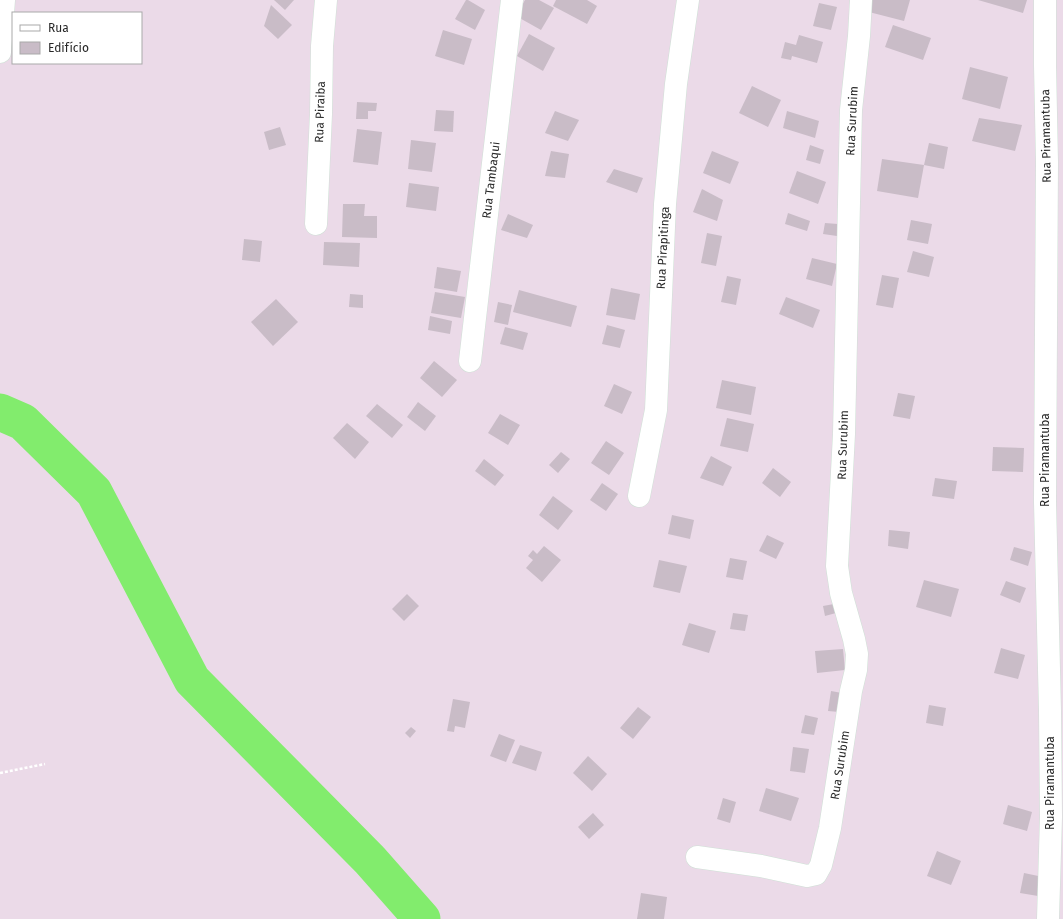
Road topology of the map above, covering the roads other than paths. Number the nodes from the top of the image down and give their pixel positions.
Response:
1 (4, 0) edge
2 (326, 0) edge
3 (512, 0) edge
4 (688, 0) edge
5 (861, 0) edge
6 (1045, 0) edge
7 (0, 52) edge
8 (316, 224) dead end
9 (470, 361) dead end
10 (639, 496) dead end
11 (697, 857) dead end
12 (1048, 919) edge

1 - 7 street
2 - 8 street, Rua Piraiba
3 - 9 street, Rua Tambaqui
4 - 10 street, Rua Pirapitinga
5 - 11 street, Rua Surubim
6 - 12 street, Rua Piramantuba

